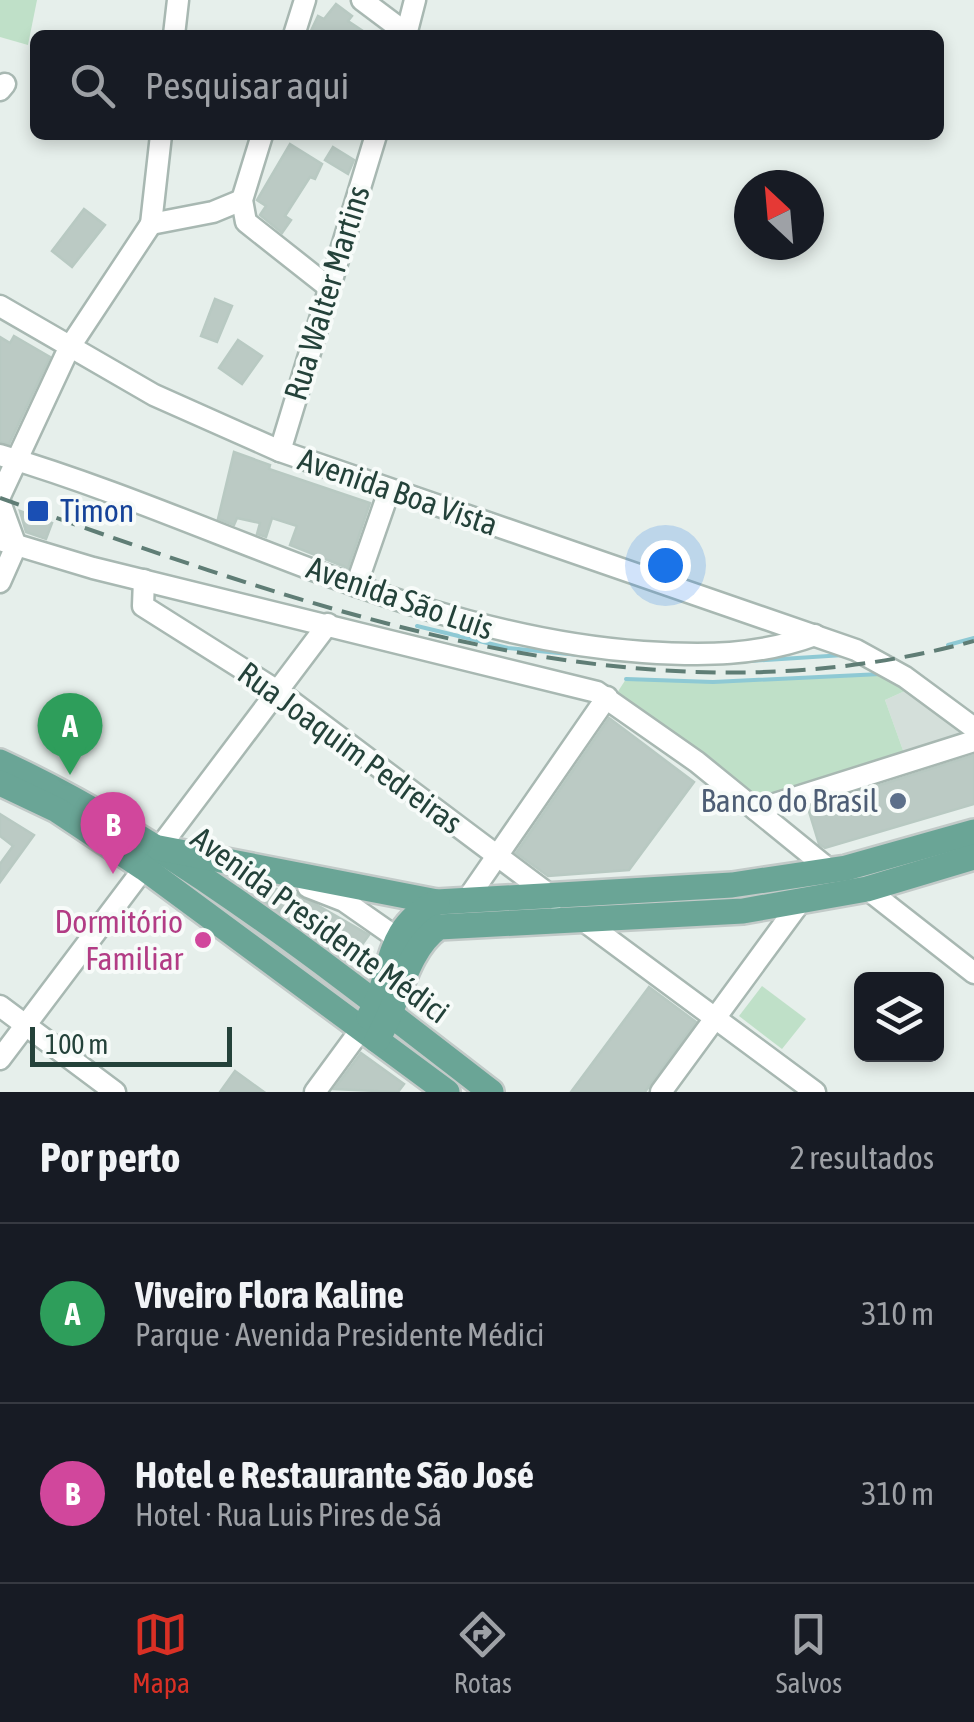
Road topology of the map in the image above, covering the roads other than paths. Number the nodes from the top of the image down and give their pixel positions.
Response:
1 (178, 0) edge
2 (306, 0) edge
3 (362, 0) edge
4 (416, 0) edge
5 (175, 30) edge
6 (296, 30) edge
7 (401, 30) edge
8 (407, 30) edge
9 (161, 140) edge
10 (260, 140) edge
11 (374, 140) edge
12 (242, 200) junction
13 (151, 224) junction
14 (326, 286) junction
15 (0, 306) edge
16 (69, 348) junction
17 (280, 451) junction
18 (8, 457) edge
19 (389, 491) junction
20 (0, 499) edge
21 (8, 543) edge
22 (144, 580) junction
23 (0, 582) edge
24 (356, 586) junction
25 (328, 624) junction
26 (815, 635) junction
27 (278, 692) junction
28 (607, 697) junction
29 (974, 728) edge
30 (974, 742) edge
31 (0, 762) edge
32 (0, 784) edge
33 (756, 810) junction
34 (974, 832) edge
35 (496, 854) junction
36 (974, 857) edge
37 (152, 858) junction
38 (234, 867) junction
39 (831, 871) junction
40 (867, 890) junction
41 (220, 894) junction
42 (468, 898) junction
43 (801, 901) junction
44 (437, 902) junction
45 (567, 912) junction
46 (397, 938) junction
47 (974, 973) edge
48 (0, 1006) edge
49 (385, 1011) junction
50 (715, 1020) junction
51 (26, 1025) junction
52 (370, 1034) junction
53 (0, 1059) edge
54 (115, 1092) edge
55 (316, 1092) edge
56 (448, 1092) edge
57 (491, 1092) edge
58 (661, 1092) edge
59 (814, 1092) edge

1 - 5 street
2 - 6 street
3 - 7 street
4 - 8 street
9 - 13 street
10 - 12 street
11 - 14 street, Rua Walter Martins
12 - 13 street
12 - 14 street
13 - 16 street
14 - 17 street, Rua Walter Martins
15 - 16 street, Avenida Boa Vista
16 - 17 street, Avenida Boa Vista
16 - 18 street
17 - 19 street, Avenida Boa Vista
18 - 20 street
18 - 24 street, Avenida São Luis
19 - 24 street
19 - 26 street, Avenida Boa Vista
20 - 21 street
21 - 22 street, Avenida São Luis
21 - 23 street
22 - 25 street, Avenida São Luis
22 - 27 street, Rua Joaquim Pedreiras
24 - 26 street, Avenida São Luis
25 - 27 street
25 - 28 street, Avenida São Luis
26 - 29 street, Avenida Boa Vista
27 - 35 street, Rua Joaquim Pedreiras
27 - 37 street
28 - 33 street
28 - 35 street
30 - 33 street
31 - 37 main road, Avenida Presidente Médici
32 - 37 main road, Avenida Presidente Médici
33 - 39 street
34 - 39 main road
35 - 42 street
35 - 45 street, Rua Joaquim Pedreiras
36 - 40 main road
37 - 38 main road
37 - 41 main road, Avenida Presidente Médici
37 - 51 street
37 - 52 main road, Avenida Presidente Médici
38 - 41 street
38 - 44 main road
38 - 46 street
39 - 45 main road
40 - 43 main road
40 - 47 street
41 - 49 main road, Avenida Presidente Médici
42 - 44 main road
42 - 45 main road
43 - 45 main road
43 - 50 street
44 - 46 main road
45 - 49 main road
45 - 50 street, Rua Joaquim Pedreiras
46 - 49 main road
48 - 51 street
49 - 52 main road
49 - 57 main road, Avenida Presidente Médici
50 - 58 street
50 - 59 street, Rua Joaquim Pedreiras
51 - 53 street
51 - 54 street
52 - 55 street
52 - 56 main road, Avenida Presidente Médici

